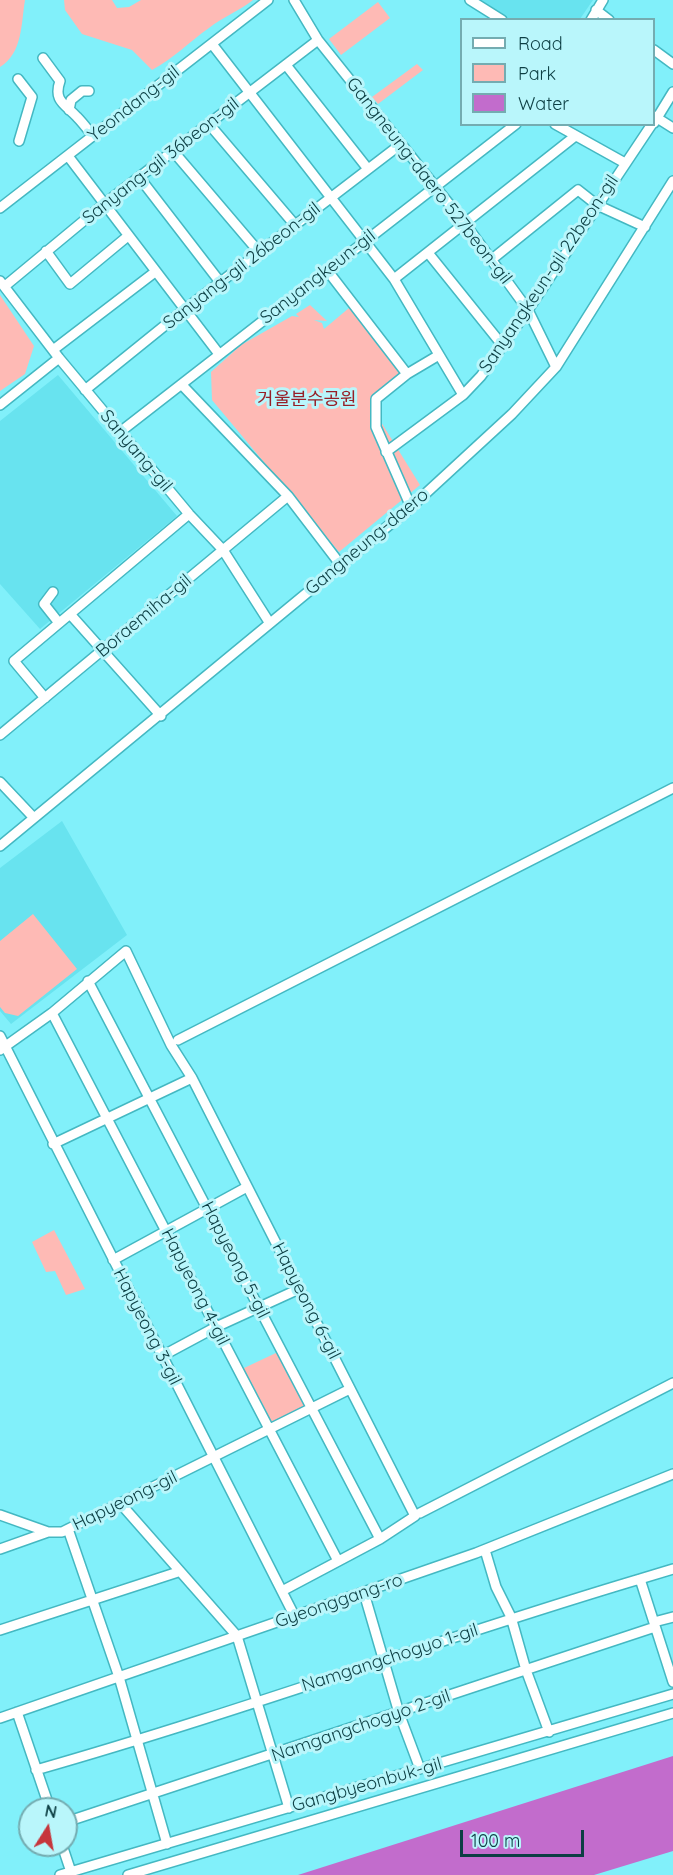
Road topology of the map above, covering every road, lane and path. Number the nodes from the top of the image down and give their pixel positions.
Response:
1 (268, 0) edge
2 (294, 0) edge
3 (470, 0) edge
4 (603, 0) edge
5 (596, 10) junction
6 (499, 18) edge
7 (592, 18) edge
8 (606, 18) edge
9 (318, 40) junction
10 (212, 44) junction
11 (655, 51) edge
12 (43, 58) dead end
13 (673, 63) edge
14 (286, 65) junction
15 (18, 79) dead end
16 (89, 91) dead end
17 (673, 92) edge
18 (249, 93) junction
19 (69, 110) junction
20 (655, 119) edge
21 (655, 120) edge
22 (209, 124) junction
23 (514, 126) edge
24 (558, 126) edge
25 (650, 126) edge
26 (673, 128) edge
27 (93, 136) junction
28 (574, 137) junction
29 (19, 141) dead end
30 (400, 144) junction
31 (173, 151) junction
32 (68, 156) junction
33 (625, 163) junction
34 (368, 169) junction
35 (140, 177) junction
36 (673, 181) edge
37 (436, 188) junction
38 (330, 198) junction
39 (104, 204) junction
40 (597, 205) junction
41 (0, 208) edge
42 (295, 225) junction
43 (466, 225) junction
44 (645, 227) junction
45 (128, 236) junction
46 (364, 241) junction
47 (46, 251) junction
48 (260, 252) junction
49 (429, 254) junction
50 (491, 260) junction
51 (327, 270) junction
52 (154, 272) junction
53 (394, 279) junction
54 (220, 282) junction
55 (2, 283) edge
56 (183, 310) junction
57 (528, 310) junction
58 (502, 346) junction
59 (53, 350) junction
60 (219, 354) junction
61 (439, 355) junction
62 (59, 358) junction
63 (556, 367) junction
64 (407, 374) junction
65 (182, 385) junction
66 (85, 390) junction
67 (463, 395) junction
68 (0, 405) edge
69 (120, 432) junction
70 (386, 452) junction
71 (288, 496) junction
72 (411, 507) junction
73 (189, 514) junction
74 (223, 550) junction
75 (340, 564) junction
76 (53, 592) dead end
77 (70, 614) junction
78 (269, 622) junction
79 (59, 623) junction
80 (101, 651) junction
81 (45, 698) junction
82 (161, 716) junction
83 (0, 735) edge
84 (0, 782) edge
85 (673, 788) edge
86 (34, 818) junction
87 (0, 846) edge
88 (88, 981) junction
89 (52, 1013) junction
90 (0, 1036) edge
91 (178, 1040) dead end
92 (2, 1048) edge
93 (192, 1078) junction
94 (151, 1099) junction
95 (108, 1119) junction
96 (53, 1144) junction
97 (247, 1186) junction
98 (208, 1209) junction
99 (166, 1231) junction
100 (113, 1260) junction
101 (299, 1289) junction
102 (260, 1307) junction
103 (216, 1327) junction
104 (162, 1356) junction
105 (673, 1383) edge
106 (350, 1389) junction
107 (311, 1408) junction
108 (269, 1429) junction
109 (213, 1458) junction
110 (673, 1474) edge
111 (120, 1503) junction
112 (420, 1513) dead end
113 (0, 1515) edge
114 (68, 1529) junction
115 (48, 1532) junction
116 (380, 1539) junction
117 (0, 1549) edge
118 (485, 1550) junction
119 (338, 1561) junction
120 (673, 1569) edge
121 (178, 1572) junction
122 (640, 1578) junction
123 (282, 1591) junction
124 (364, 1593) junction
125 (92, 1599) junction
126 (295, 1617) junction
127 (511, 1617) junction
128 (673, 1617) edge
129 (655, 1625) junction
130 (0, 1630) edge
131 (237, 1636) junction
132 (668, 1650) edge
133 (383, 1660) junction
134 (526, 1670) junction
135 (119, 1677) junction
136 (673, 1682) edge
137 (673, 1694) edge
138 (257, 1702) junction
139 (17, 1712) junction
140 (399, 1713) junction
141 (673, 1713) edge
142 (0, 1718) edge
143 (549, 1732) junction
144 (138, 1741) junction
145 (273, 1755) junction
146 (420, 1769) junction
147 (36, 1770) junction
148 (153, 1795) junction
149 (46, 1797) edge
150 (290, 1808) junction
151 (78, 1818) edge
152 (167, 1844) junction
153 (66, 1857) edge
154 (71, 1872) junction
155 (60, 1875) edge
156 (128, 1875) edge

1 - 10 street, Yeondang-gil
2 - 9 street, Gangneung-daero 527beon-gil
3 - 6 street
4 - 5 street
5 - 7 street
5 - 8 street
9 - 14 street, Sanyang-gil 36beon-gil
9 - 30 street, Gangneung-daero 527beon-gil
10 - 18 street
10 - 27 street, Yeondang-gil
11 - 13 street
12 - 19 street
14 - 18 street, Sanyang-gil 36beon-gil
14 - 34 street
15 - 29 street
16 - 19 street
17 - 20 street, Sanyangkeun-gil 22beon-gil
18 - 22 street, Sanyang-gil 36beon-gil
18 - 38 street
19 - 27 street
21 - 26 street
22 - 31 street, Sanyang-gil 36beon-gil
22 - 42 street
23 - 37 street, Sanyangkeun-gil
24 - 28 street
25 - 33 street, Sanyangkeun-gil 22beon-gil
27 - 32 street, Yeondang-gil
28 - 33 street
28 - 43 street
30 - 34 street, Sanyang-gil 26beon-gil
30 - 37 street, Gangneung-daero 527beon-gil
31 - 35 street, Sanyang-gil 36beon-gil
31 - 48 street
32 - 39 street
32 - 41 street, Yeondang-gil
33 - 40 street, Sanyangkeun-gil 22beon-gil
34 - 38 street, Sanyang-gil 26beon-gil
35 - 39 street, Sanyang-gil 36beon-gil
35 - 54 street
36 - 44 street, Gangneung-daero
37 - 43 street, Gangneung-daero 527beon-gil
37 - 46 street, Sanyangkeun-gil
38 - 42 street, Sanyang-gil 26beon-gil
38 - 46 street
39 - 45 street
39 - 47 street, Sanyang-gil 36beon-gil
40 - 44 street
40 - 50 street
40 - 57 street, Sanyangkeun-gil 22beon-gil
42 - 48 street, Sanyang-gil 26beon-gil
43 - 49 street
43 - 50 street, Gangneung-daero 527beon-gil
44 - 63 street, Gangneung-daero
45 - 47 street
45 - 52 street
46 - 51 street, Sanyangkeun-gil
46 - 53 street
47 - 55 street, Sanyang-gil 36beon-gil
48 - 54 street, Sanyang-gil 26beon-gil
49 - 53 street
49 - 58 street
50 - 57 street, Gangneung-daero 527beon-gil
51 - 60 street, Sanyangkeun-gil
51 - 64 street
52 - 56 street
52 - 59 street
53 - 61 street
54 - 56 street, Sanyang-gil 26beon-gil
55 - 59 street, Sanyang-gil
56 - 60 street
56 - 66 street, Sanyang-gil 26beon-gil
57 - 58 street, Sanyangkeun-gil 22beon-gil
57 - 63 street, Gangneung-daero 527beon-gil
58 - 67 street, Sanyangkeun-gil 22beon-gil
59 - 62 street, Sanyang-gil
60 - 65 street, Sanyangkeun-gil
61 - 64 street
61 - 67 street
62 - 66 street, Sanyang-gil
62 - 68 street
63 - 72 street, Gangneung-daero
64 - 70 street
65 - 69 street, Sanyangkeun-gil
65 - 71 street
66 - 69 street, Sanyang-gil
67 - 70 street, Sanyangkeun-gil 22beon-gil
69 - 73 street, Sanyang-gil
70 - 72 street
71 - 74 street, Boraemiha-gil
71 - 75 street
72 - 75 street, Gangneung-daero
73 - 74 street, Sanyang-gil
73 - 77 street
74 - 78 street, Sanyang-gil
74 - 80 street, Boraemiha-gil
75 - 78 street, Gangneung-daero
76 - 79 street
77 - 79 street
77 - 80 street
78 - 82 street, Gangneung-daero
79 - 81 street
80 - 81 street, Boraemiha-gil
80 - 82 street
81 - 83 street, Boraemiha-gil
82 - 86 street, Gangneung-daero
84 - 86 street
85 - 91 street
86 - 87 street, Gangneung-daero
88 - 89 street
88 - 93 street, Hapyeong 6-gil
88 - 94 street, Hapyeong 5-gil
89 - 92 street
89 - 95 street, Hapyeong 4-gil
90 - 92 street, Hapyeong 3-gil
92 - 96 street, Hapyeong 3-gil
93 - 94 street
93 - 97 street, Hapyeong 6-gil
94 - 95 street
94 - 98 street, Hapyeong 5-gil
95 - 96 street
95 - 99 street, Hapyeong 4-gil
96 - 100 street, Hapyeong 3-gil
97 - 98 street
97 - 101 street, Hapyeong 6-gil
98 - 99 street
98 - 102 street, Hapyeong 5-gil
99 - 100 street
99 - 103 street, Hapyeong 4-gil
100 - 104 street, Hapyeong 3-gil
101 - 102 street
101 - 106 street, Hapyeong 6-gil
102 - 103 street
102 - 107 street, Hapyeong 5-gil
103 - 104 street
103 - 108 street, Hapyeong 4-gil
104 - 109 street, Hapyeong 3-gil
105 - 112 street
106 - 107 street, Hapyeong-gil
106 - 116 street, Hapyeong 6-gil
107 - 108 street, Hapyeong-gil
107 - 116 street, Hapyeong 5-gil
108 - 109 street, Hapyeong-gil
108 - 119 street, Hapyeong 4-gil
109 - 111 street, Hapyeong-gil
109 - 123 street, Hapyeong 3-gil
110 - 118 street, Gyeonggang-ro
111 - 114 street, Hapyeong-gil
111 - 121 street
113 - 115 street, Hapyeong-gil
114 - 115 street, Hapyeong-gil
114 - 125 street
115 - 117 street
116 - 119 street, Hapyeong 6-gil
118 - 124 street, Gyeonggang-ro
118 - 127 street
119 - 123 street, Hapyeong 6-gil
120 - 122 street, Namgangchogyo 1-gil
121 - 125 street
121 - 131 street
122 - 127 street, Namgangchogyo 1-gil
122 - 129 street
123 - 126 street, Hapyeong 3-gil
124 - 126 street, Gyeonggang-ro
124 - 133 street
125 - 130 street
125 - 135 street
126 - 131 street, Gyeonggang-ro
127 - 133 street, Namgangchogyo 1-gil
127 - 134 street
128 - 129 street, Namgangchogyo 2-gil
129 - 132 street
129 - 134 street, Namgangchogyo 2-gil
131 - 135 street, Gyeonggang-ro
131 - 138 street
132 - 136 street
133 - 138 street, Namgangchogyo 1-gil
133 - 140 street
134 - 140 street, Namgangchogyo 2-gil
134 - 143 street
135 - 139 street, Gyeonggang-ro
135 - 144 street
137 - 143 street, Gangbyeonbuk-gil
138 - 144 street, Namgangchogyo 1-gil
138 - 145 street
139 - 142 street, Gyeonggang-ro
139 - 147 street
140 - 145 street, Namgangchogyo 2-gil
140 - 146 street
141 - 156 street
143 - 146 street, Gangbyeonbuk-gil
144 - 147 street, Namgangchogyo 1-gil
144 - 148 street
145 - 148 street, Namgangchogyo 2-gil
145 - 150 street
146 - 150 street, Gangbyeonbuk-gil
147 - 149 street
148 - 151 street, Namgangchogyo 2-gil
148 - 152 street
150 - 152 street, Gangbyeonbuk-gil
152 - 154 street, Gangbyeonbuk-gil
153 - 154 street
154 - 155 street, Gangbyeonbuk-gil

